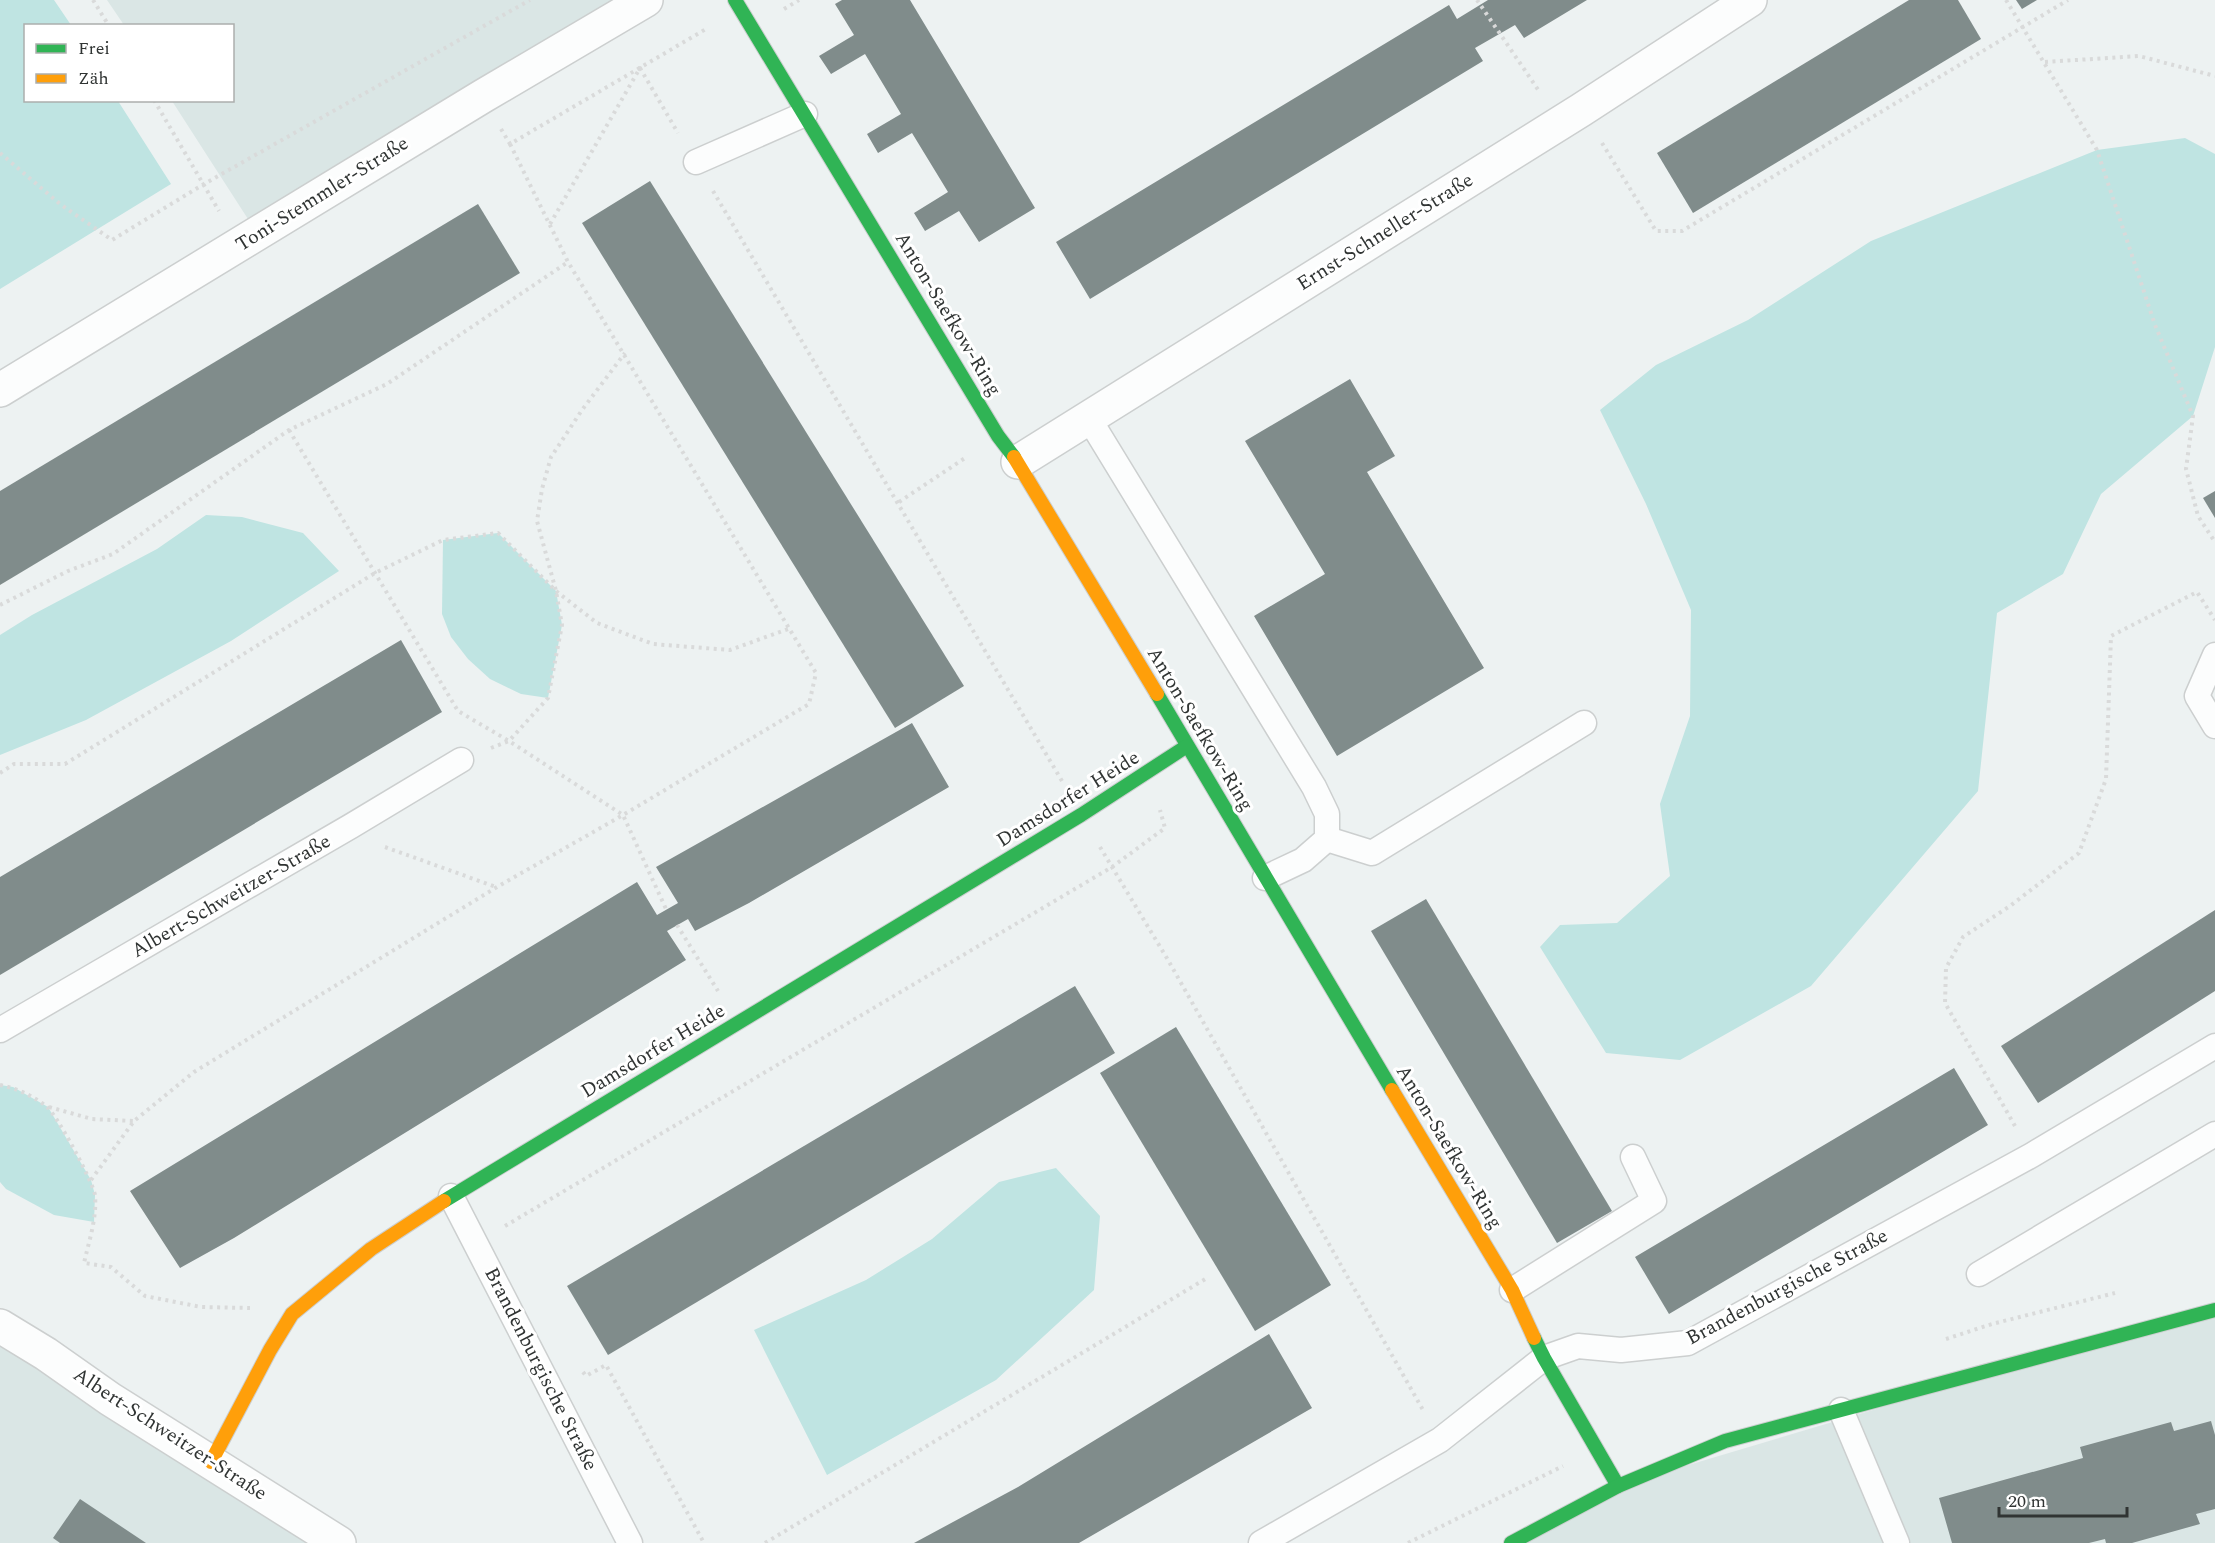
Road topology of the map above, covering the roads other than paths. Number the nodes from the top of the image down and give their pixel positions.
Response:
1 (646, 0) edge
2 (1750, 0) edge
3 (738, 4) edge
4 (805, 114) junction
5 (696, 162) road end
6 (0, 390) edge
7 (1088, 417) junction
8 (1018, 462) junction
9 (2215, 655) edge
10 (1584, 723) dead end
11 (2215, 726) edge
12 (1187, 746) junction
13 (461, 760) road end
14 (1327, 839) junction
15 (1265, 878) junction
16 (0, 1030) edge
17 (2215, 1046) edge
18 (2215, 1134) edge
19 (1632, 1157) dead end
20 (451, 1196) junction
21 (1979, 1274) dead end
22 (1512, 1290) junction
23 (2215, 1310) edge
24 (0, 1326) edge
25 (1544, 1358) junction
26 (1841, 1410) junction
27 (211, 1462) junction
28 (1618, 1486) junction
29 (339, 1543) edge
30 (630, 1543) edge
31 (1261, 1543) edge
32 (1511, 1543) edge
33 (1897, 1543) edge

1 - 6 street, Toni-Stemmler-Straße
2 - 7 street, Ernst-Schneller-Straße
3 - 4 street, Anton-Saefkow-Ring
4 - 5 lane
4 - 8 street, Anton-Saefkow-Ring
7 - 8 street, Ernst-Schneller-Straße
7 - 14 lane
8 - 12 street, Anton-Saefkow-Ring
9 - 11 lane
10 - 14 lane
12 - 15 street, Anton-Saefkow-Ring
12 - 20 street, Damsdorfer Heide
13 - 16 lane, Albert-Schweitzer-Straße
14 - 15 lane
15 - 22 street, Anton-Saefkow-Ring
17 - 25 lane, Brandenburgische Straße
18 - 21 lane
19 - 22 lane
20 - 27 street, Damsdorfer Heide
20 - 30 lane, Brandenburgische Straße
22 - 25 street, Anton-Saefkow-Ring
23 - 26 street
24 - 27 street, Albert-Schweitzer-Straße
25 - 28 street, Anton-Saefkow-Ring
25 - 31 lane, Brandenburgische Straße
26 - 28 street
26 - 33 lane
27 - 29 street, Albert-Schweitzer-Straße
28 - 32 street

